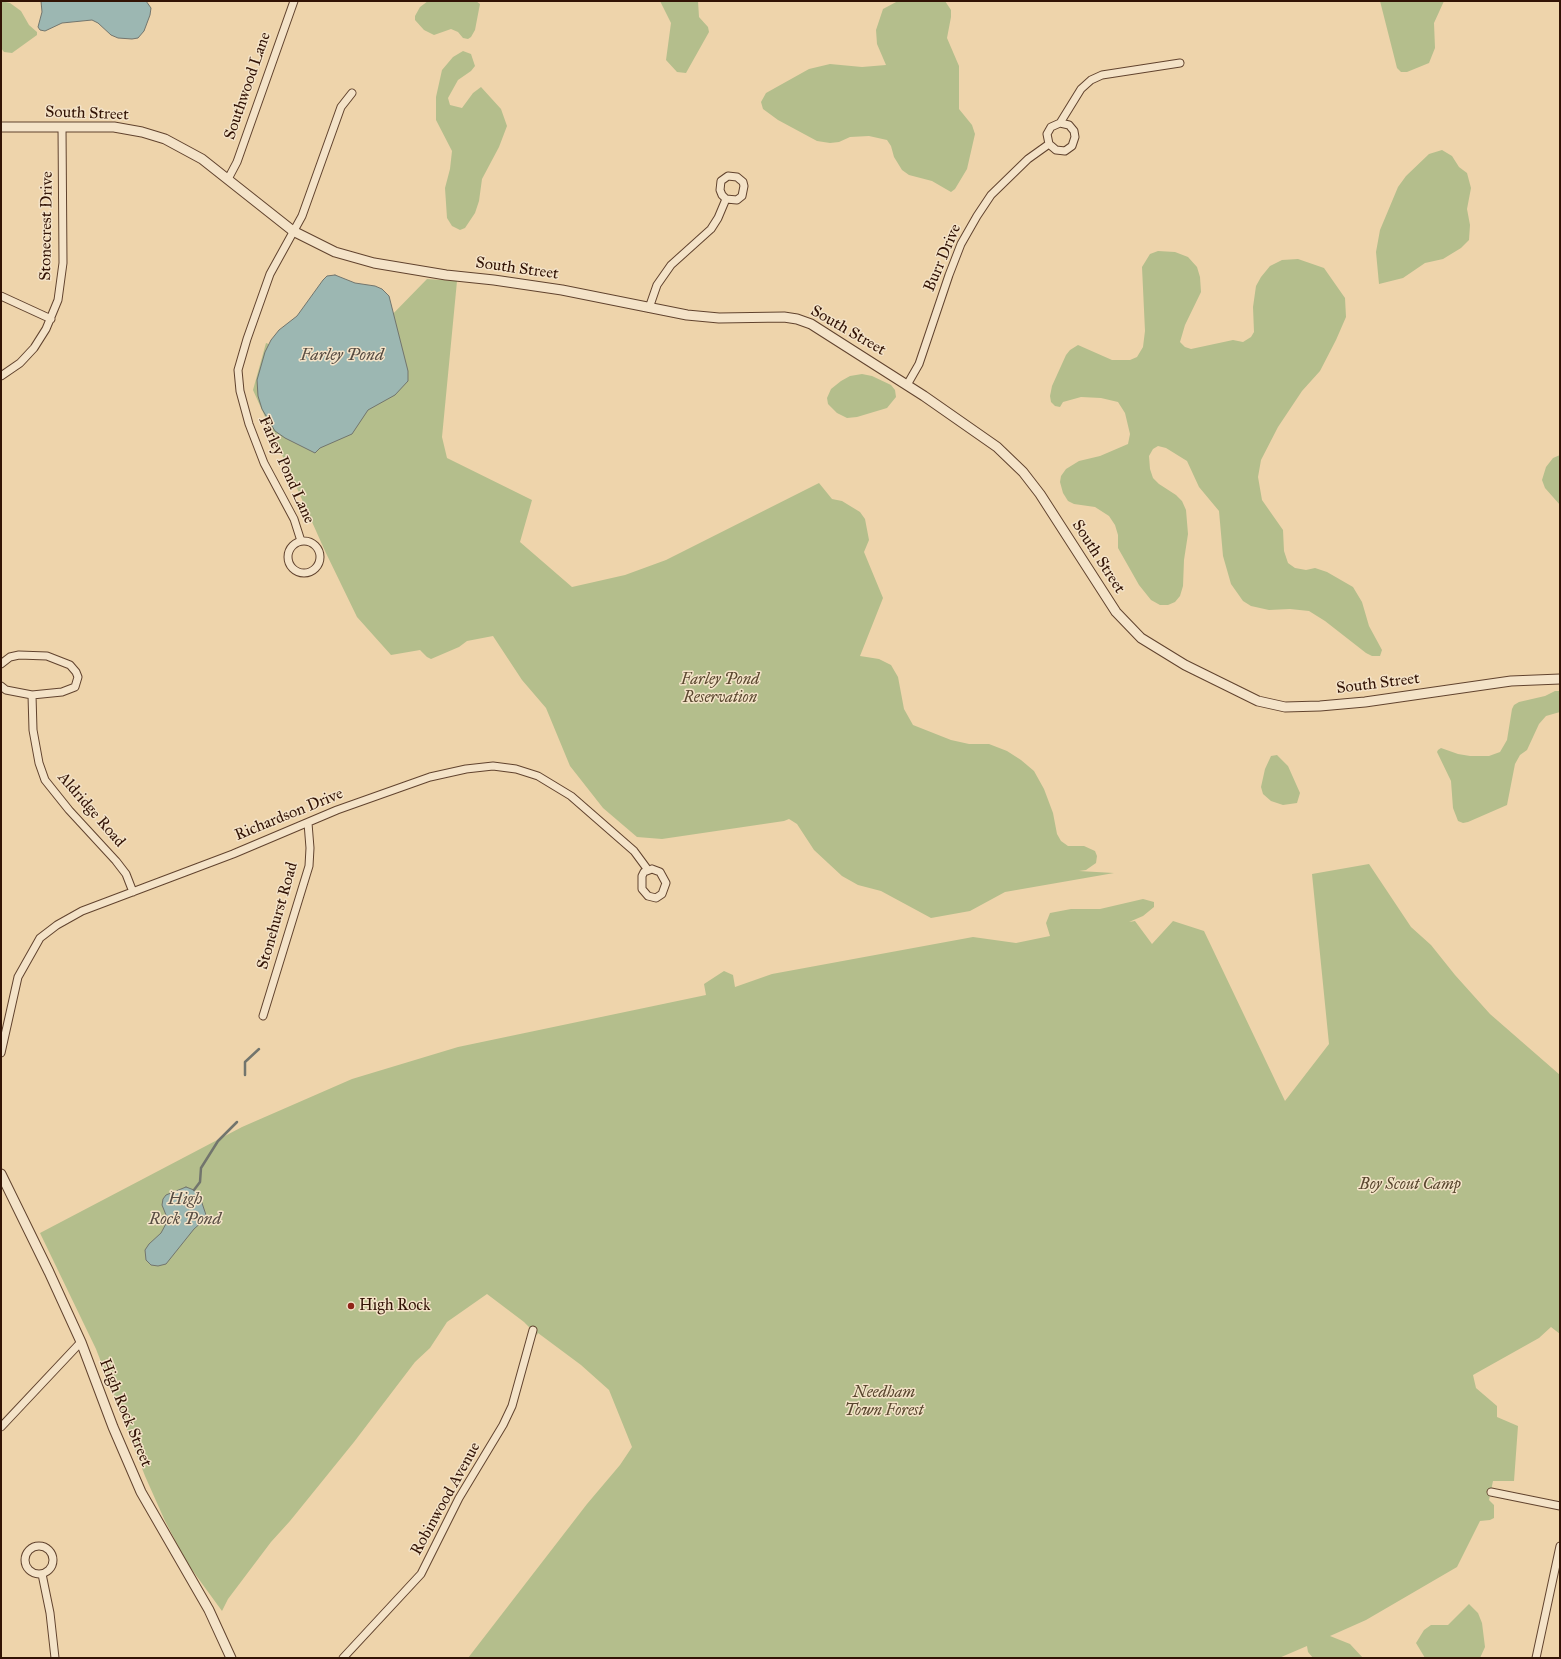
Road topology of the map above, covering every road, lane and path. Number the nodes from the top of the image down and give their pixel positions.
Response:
1 (294, 1) edge
2 (1180, 63) dead end
3 (352, 93) dead end
4 (1060, 123) junction
5 (1, 127) edge
6 (62, 127) junction
7 (1049, 144) junction
8 (228, 179) junction
9 (726, 199) dead end
10 (293, 231) junction
11 (1, 296) edge
12 (649, 308) junction
13 (51, 319) junction
14 (1, 376) edge
15 (907, 385) junction
16 (301, 541) junction
17 (1, 664) edge
18 (1560, 679) edge
19 (1, 686) edge
20 (32, 695) junction
21 (308, 823) junction
22 (648, 870) dead end
23 (133, 892) junction
24 (263, 1016) dead end
25 (1, 1053) edge
26 (1, 1174) edge
27 (533, 1330) dead end
28 (81, 1342) junction
29 (1, 1427) edge
30 (1491, 1492) dead end
31 (1560, 1506) edge
32 (1560, 1546) edge
33 (42, 1574) junction
34 (55, 1658) edge
35 (231, 1658) edge
36 (343, 1658) edge
37 (1536, 1658) edge

1 - 8 street, Southwood Lane
2 - 4 street
3 - 10 street
4 - 7 street
4 - 7 street
5 - 6 street, South Street
6 - 8 street, South Street
6 - 13 street, Stonecrest Drive
7 - 15 street, Burr Drive
8 - 10 street, South Street
9 - 12 street
10 - 12 street, South Street
10 - 16 street, Farley Pond Lane
11 - 13 street
12 - 15 street, South Street
13 - 14 street, Stonecrest Drive
15 - 18 street, South Street
16 - 16 street, Farley Pond Lane
17 - 20 street
19 - 20 street
20 - 23 street, Aldridge Road
21 - 22 street, Richardson Drive
21 - 23 street, Richardson Drive
21 - 24 street, Stonehurst Road
23 - 25 street, Richardson Drive
26 - 28 street, High Rock Street
27 - 36 street, Robinwood Avenue
28 - 29 street
28 - 35 street, High Rock Street
30 - 31 street
32 - 37 street
33 - 33 street
33 - 34 street

